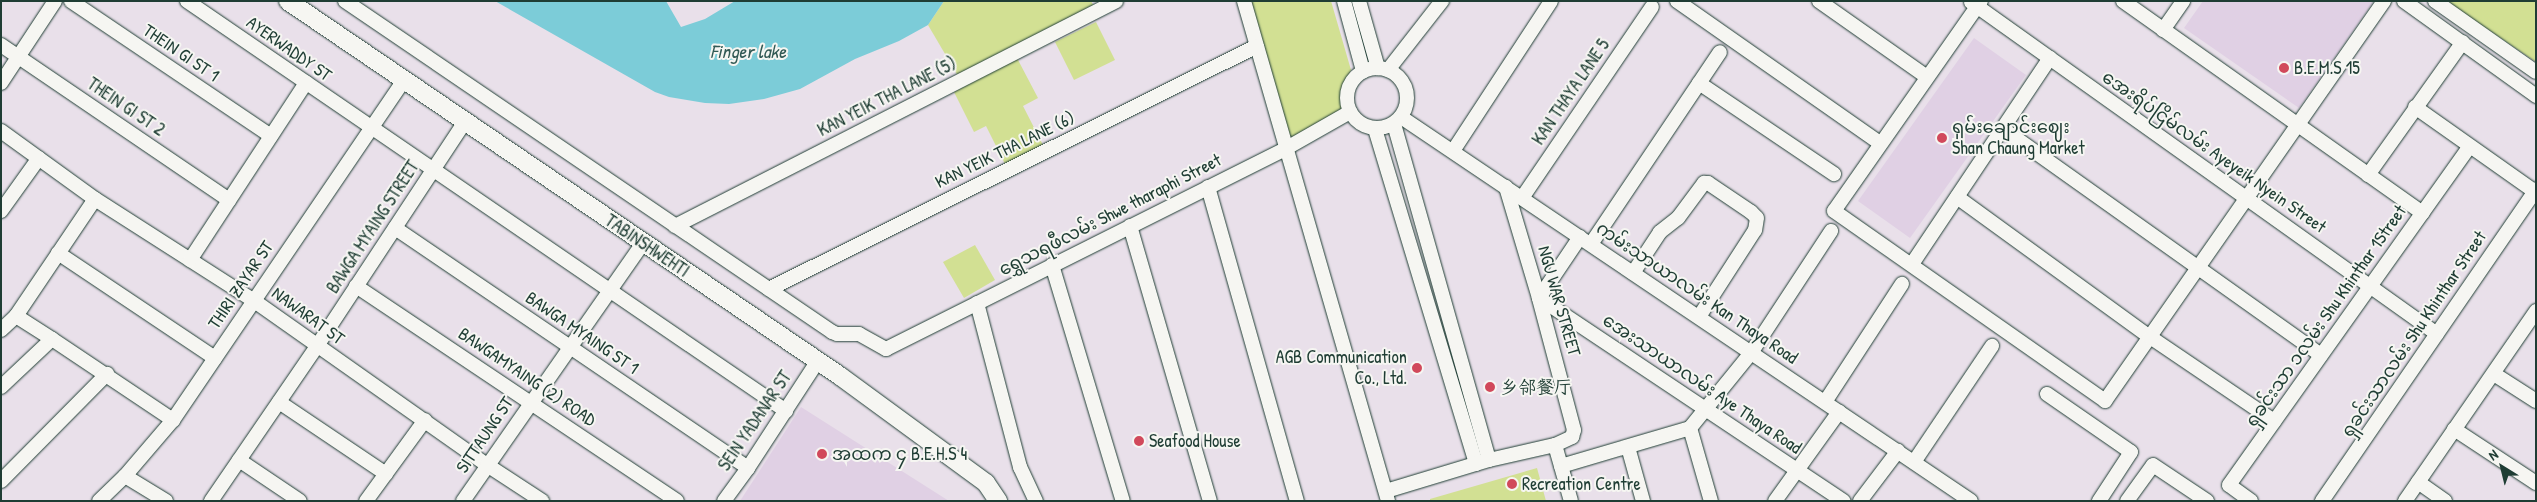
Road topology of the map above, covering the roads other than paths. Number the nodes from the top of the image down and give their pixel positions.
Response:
1 (55, 1) edge
2 (71, 1) edge
3 (187, 1) edge
4 (288, 1) edge
5 (345, 1) edge
6 (1116, 1) edge
7 (1244, 1) edge
8 (1344, 1) edge
9 (1358, 1) edge
10 (1442, 1) edge
11 (1551, 1) edge
12 (1677, 1) edge
13 (1819, 1) edge
14 (2122, 1) edge
15 (2183, 1) edge
16 (2384, 1) edge
17 (2404, 1) edge
18 (2435, 1) edge
19 (1976, 3) edge
20 (1652, 7) dead end
21 (2163, 30) junction
22 (2463, 42) junction
23 (1, 44) edge
24 (1257, 46) junction
25 (1720, 52) dead end
26 (18, 56) junction
27 (2050, 58) junction
28 (1383, 69) junction
29 (1364, 71) junction
30 (2536, 72) edge
31 (1927, 77) junction
32 (403, 81) junction
33 (1, 83) edge
34 (1699, 83) junction
35 (306, 84) junction
36 (2536, 96) edge
37 (2415, 107) junction
38 (1350, 112) junction
39 (1397, 120) junction
40 (464, 123) junction
41 (2298, 125) junction
42 (370, 127) junction
43 (1375, 129) junction
44 (2003, 129) junction
45 (1, 131) edge
46 (271, 136) junction
47 (1880, 143) junction
48 (2469, 146) junction
49 (1285, 148) junction
50 (1453, 151) junction
51 (39, 158) junction
52 (432, 170) junction
53 (1834, 174) dead end
54 (2368, 175) junction
55 (1208, 187) junction
56 (1506, 187) junction
57 (2535, 190) edge
58 (1957, 197) junction
59 (95, 198) junction
60 (1522, 198) junction
61 (2246, 198) junction
62 (229, 200) junction
63 (1, 211) edge
64 (2422, 213) junction
65 (675, 226) junction
66 (1130, 226) junction
67 (395, 228) junction
68 (1831, 231) dead end
69 (1585, 240) junction
70 (643, 243) junction
71 (58, 253) junction
72 (190, 260) junction
73 (1912, 264) junction
74 (1052, 266) junction
75 (2198, 268) junction
76 (1633, 273) junction
77 (1902, 284) dead end
78 (356, 286) junction
79 (2370, 286) junction
80 (768, 288) junction
81 (608, 290) junction
82 (1540, 298) junction
83 (253, 300) junction
84 (977, 303) junction
85 (16, 316) junction
86 (1699, 317) junction
87 (2534, 317) edge
88 (1, 330) edge
89 (2437, 334) junction
90 (2150, 337) junction
91 (52, 339) junction
92 (317, 346) junction
93 (569, 346) junction
94 (1992, 346) dead end
95 (1751, 352) junction
96 (2321, 355) junction
97 (215, 358) junction
98 (817, 362) junction
99 (107, 374) junction
100 (2494, 374) junction
101 (1, 387) edge
102 (2047, 394) dead end
103 (531, 401) junction
104 (2536, 401) edge
105 (280, 402) junction
106 (1825, 402) junction
107 (1707, 408) junction
108 (786, 411) junction
109 (1839, 412) junction
110 (173, 420) junction
111 (425, 420) junction
112 (2274, 422) junction
113 (1690, 428) junction
114 (2454, 429) junction
115 (1555, 445) junction
116 (1628, 447) junction
117 (1898, 451) junction
118 (239, 460) junction
119 (1483, 462) junction
120 (1914, 462) junction
121 (487, 465) junction
122 (1561, 466) junction
123 (748, 468) junction
124 (1797, 471) junction
125 (386, 474) junction
126 (125, 476) junction
127 (1, 480) edge
128 (2418, 482) junction
129 (2536, 483) edge
130 (1387, 496) edge
131 (99, 501) edge
132 (166, 501) edge
133 (211, 501) edge
134 (300, 501) edge
135 (366, 501) edge
136 (463, 501) edge
137 (542, 501) edge
138 (677, 501) edge
139 (724, 501) edge
140 (998, 501) edge
141 (1036, 501) edge
142 (1123, 501) edge
143 (1210, 501) edge
144 (1297, 501) edge
145 (1571, 501) edge
146 (1643, 501) edge
147 (1711, 501) edge
148 (1775, 501) edge
149 (1844, 501) edge
150 (1860, 501) edge
151 (1971, 501) edge
152 (2099, 501) edge
153 (2127, 501) edge
154 (2207, 501) edge
155 (2251, 501) edge
156 (2322, 501) edge
157 (2405, 501) edge
158 (2445, 501) edge

1 - 26 street
2 - 46 street, THEIN GI ST 1
3 - 35 street, AYERWADDY ST
4 - 32 main road, TABINSHWEHTI
5 - 65 street
6 - 65 street, KAN YEIK THA LANE (5)
7 - 24 street
8 - 29 street
9 - 28 street
10 - 28 street
11 - 50 street
12 - 47 street
13 - 31 street
14 - 21 street
15 - 21 street
16 - 41 street
17 - 22 street
18 - 30 street
19 - 27 street, အေးရိပ်ငြိမ်လမ်း Ayeyeik Nyein Street
19 - 31 street
20 - 60 street, KAN THAYA LANE 5
21 - 41 street
22 - 36 street
22 - 37 street
23 - 26 street, THEIN GI ST 2
24 - 49 street
24 - 80 street, KAN YEIK THA LANE (6)
25 - 34 street
26 - 33 street
26 - 62 street, THEIN GI ST 2
27 - 44 street
27 - 61 street, အေးရိပ်ငြိမ်လမ်း Ayeyeik Nyein Street
28 - 29 street
28 - 39 street
29 - 38 street
31 - 47 street
32 - 40 main road, TABINSHWEHTI
32 - 42 street, THIRI ZAYAR ST
34 - 53 street
34 - 69 street
35 - 42 street, AYERWADDY ST
35 - 46 street
37 - 48 street
37 - 54 street
38 - 43 street
38 - 49 street, ရွှေသရဖီလမ်း Shwe tharaphi Street
39 - 43 street
39 - 50 street, ကမ်းသာယာလမ်း Kan Thaya Road
39 - 119 street
40 - 52 street, BAWGA MYAING STREET
40 - 70 main road, TABINSHWEHTI
41 - 54 street
41 - 61 street
42 - 52 street, AYERWADDY ST
42 - 83 street, THIRI ZAYAR ST
43 - 119 street
44 - 58 street
44 - 75 street
45 - 51 street, NAWARAT ST
46 - 62 street
47 - 73 street
48 - 57 street
48 - 64 street, ရှခင်းသာ ၁လမ်း Shu Khinthar 1Street
49 - 55 street, ရွှေသရဖီလမ်း Shwe tharaphi Street
49 - 130 street
50 - 56 street, ကမ်းသာယာလမ်း Kan Thaya Road
51 - 59 street, NAWARAT ST
51 - 63 street
52 - 67 street, BAWGA MYAING STREET
52 - 81 street, AYERWADDY ST
54 - 64 street
55 - 66 street, ရွှေသရဖီလမ်း Shwe tharaphi Street
55 - 144 street
56 - 60 street, ကမ်းသာယာလမ်း Kan Thaya Road
56 - 82 street, NGU WAR STREET
57 - 89 street, ရှခင်းသာလမ်း Shu Khinthar Street
58 - 73 street
58 - 90 street
59 - 71 street
59 - 72 street, NAWARAT ST
60 - 69 street, ကမ်းသာယာလမ်း Kan Thaya Road
61 - 75 street
61 - 79 street, အေးရိပ်ငြိမ်လမ်း Ayeyeik Nyein Street
62 - 72 street
64 - 79 street, ရှခင်းသာ ၁လမ်း Shu Khinthar 1Street
65 - 80 street
66 - 74 street, ရွှေသရဖီလမ်း Shwe tharaphi Street
66 - 143 street
67 - 78 street, BAWGA MYAING STREET
67 - 93 street, BAWGA MYAING ST 1
68 - 95 street
69 - 76 street, ကမ်းသာယာလမ်း Kan Thaya Road
69 - 82 street
70 - 81 street, SITTAUNG ST
70 - 98 main road, TABINSHWEHTI
71 - 85 street
71 - 97 street
72 - 83 street, NAWARAT ST
73 - 90 street
74 - 84 street, ရွှေသရဖီလမ်း Shwe tharaphi Street
74 - 142 street
75 - 90 street
75 - 96 street
76 - 86 street, ကမ်းသာယာလမ်း Kan Thaya Road
76 - 86 street
77 - 106 street
78 - 92 street, BAWGA MYAING STREET
78 - 103 street, BAWGAMYAING (2) ROAD
79 - 89 street, အေးရိပ်ငြိမ်လမ်း Ayeyeik Nyein Street
79 - 96 street, ရှခင်းသာ ၁လမ်း Shu Khinthar 1Street
80 - 84 street, ရွှေသရဖီလမ်း Shwe tharaphi Street
81 - 93 street, SITTAUNG ST
81 - 108 street, AYERWADDY ST
82 - 107 street, အေးသာယာလမ်း Aye Thaya Road
82 - 115 street, NGU WAR STREET
83 - 92 street, NAWARAT ST
83 - 97 street, THIRI ZAYAR ST
84 - 141 street
85 - 88 street
85 - 91 street
86 - 95 street, ကမ်းသာယာလမ်း Kan Thaya Road
87 - 100 street
89 - 156 street, ရှခင်းသာလမ်း Shu Khinthar Street
90 - 112 street
91 - 99 street
91 - 101 street
92 - 105 street, BAWGA MYAING STREET
92 - 111 street, NAWARAT ST
93 - 103 street, SITTAUNG ST
93 - 123 street, BAWGA MYAING ST 1
94 - 120 street
95 - 106 street, ကမ်းသာယာလမ်း Kan Thaya Road
95 - 107 street
96 - 112 street, ရှခင်းသာ ၁လမ်း Shu Khinthar 1Street
97 - 110 street, THIRI ZAYAR ST
98 - 108 street, SEIN YADANAR ST
98 - 140 main road, TABINSHWEHTI
99 - 110 street
99 - 127 street
100 - 104 street
100 - 114 street
102 - 152 street
103 - 121 street, SITTAUNG ST
103 - 138 street, BAWGAMYAING (2) ROAD
105 - 118 street, BAWGA MYAING STREET
105 - 125 street
106 - 109 street, ကမ်းသာယာလမ်း Kan Thaya Road
107 - 113 street
107 - 124 street, အေးသာယာလမ်း Aye Thaya Road
108 - 123 street, SEIN YADANAR ST
109 - 117 street, ကမ်းသာယာလမ်း Kan Thaya Road
109 - 124 street
110 - 126 street, THIRI ZAYAR ST
111 - 121 street, NAWARAT ST
111 - 125 street
112 - 155 street, ရှခင်းသာ ၁လမ်း Shu Khinthar 1Street
113 - 116 street
113 - 147 street
114 - 128 street
114 - 129 street
115 - 119 street
115 - 122 street
116 - 122 street
116 - 146 street
117 - 120 street, ကမ်းသာယာလမ်း Kan Thaya Road
117 - 150 street
118 - 133 street, BAWGA MYAING STREET
118 - 134 street
119 - 130 street
120 - 151 street, ကမ်းသာယာလမ်း Kan Thaya Road
121 - 136 street, SITTAUNG ST
121 - 137 street, NAWARAT ST
122 - 145 street
123 - 139 street, SEIN YADANAR ST
124 - 148 street
124 - 149 street, အေးသာယာလမ်း Aye Thaya Road
125 - 135 street
126 - 131 street, THIRI ZAYAR ST
126 - 132 street
128 - 157 street
128 - 158 street
153 - 154 street

